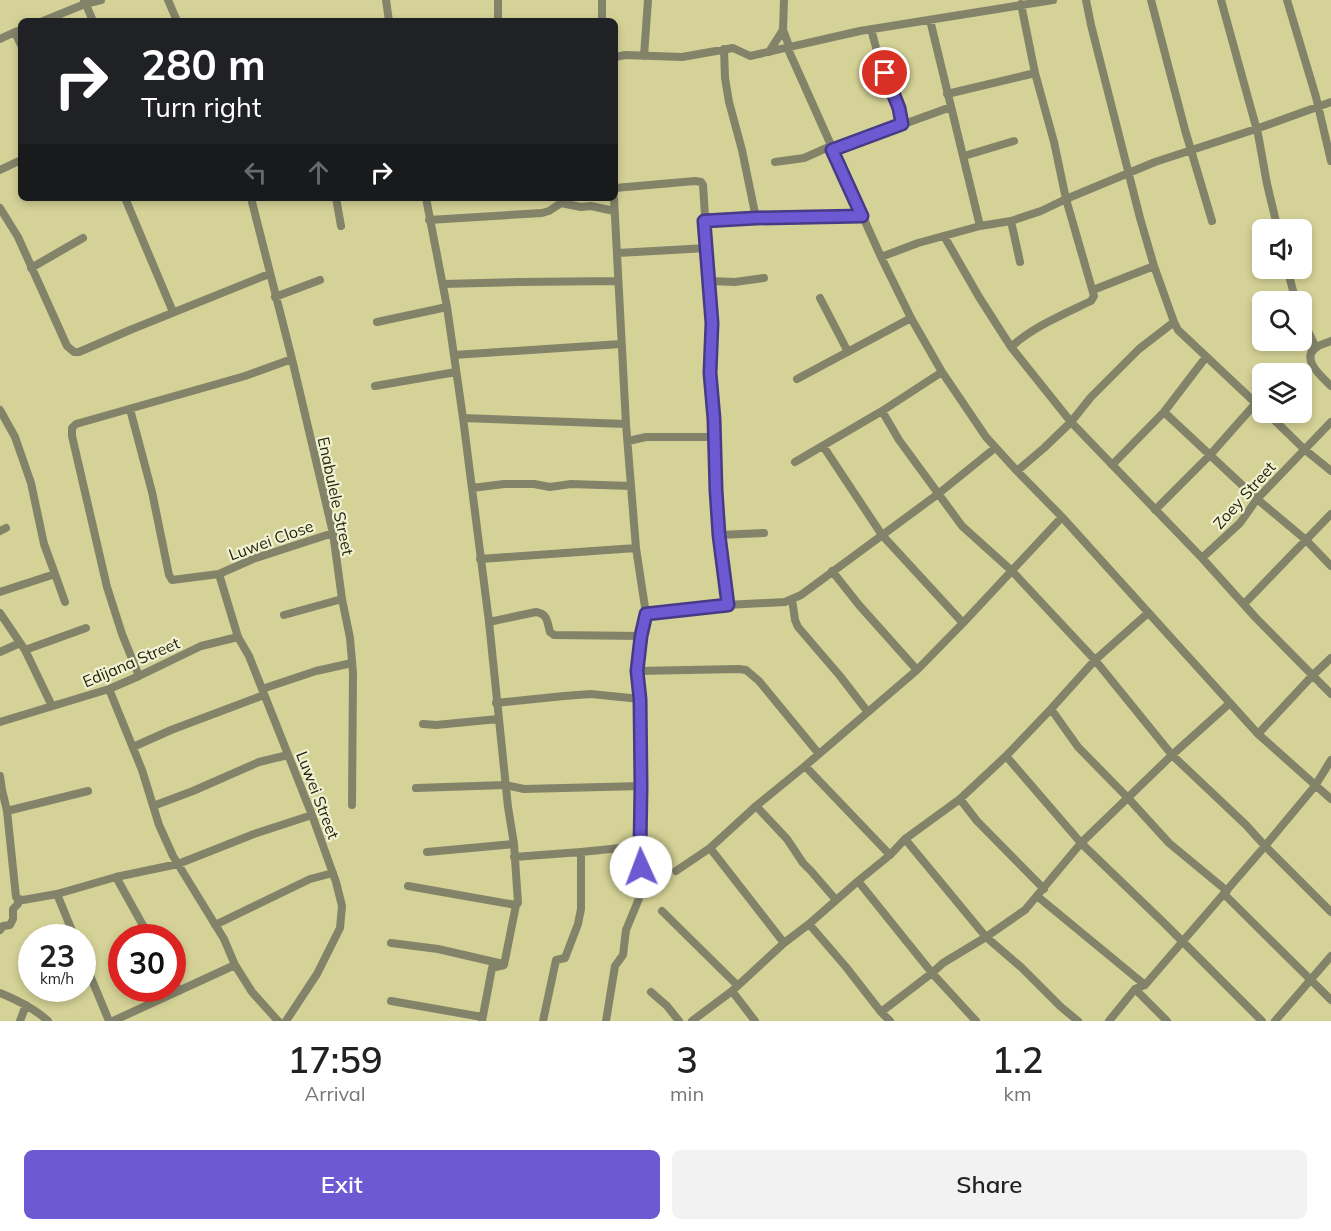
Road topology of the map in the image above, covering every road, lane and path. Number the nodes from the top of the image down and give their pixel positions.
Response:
1 (101, 0) edge
2 (168, 0) edge
3 (387, 0) edge
4 (498, 0) edge
5 (602, 0) edge
6 (648, 0) edge
7 (784, 0) edge
8 (1053, 0) edge
9 (1086, 0) edge
10 (1151, 0) edge
11 (1221, 0) edge
12 (1287, 0) edge
13 (85, 2) edge
14 (1022, 4) junction
15 (50, 18) edge
16 (92, 18) edge
17 (176, 18) edge
18 (389, 18) edge
19 (498, 18) edge
20 (602, 18) edge
21 (930, 20) junction
22 (871, 29) junction
23 (783, 30) junction
24 (18, 31) edge
25 (0, 39) edge
26 (789, 46) junction
27 (724, 49) junction
28 (768, 52) junction
29 (618, 56) edge
30 (644, 56) junction
31 (1035, 74) junction
32 (947, 94) junction
33 (1331, 102) edge
34 (1318, 106) junction
35 (951, 107) junction
36 (902, 124) junction
37 (1256, 129) junction
38 (1014, 141) dead end
39 (832, 148) junction
40 (1191, 150) junction
41 (964, 156) junction
42 (18, 161) edge
43 (1331, 161) edge
44 (775, 162) dead end
45 (0, 170) edge
46 (1129, 172) junction
47 (618, 188) edge
48 (1066, 199) junction
49 (126, 201) edge
50 (252, 201) edge
51 (337, 201) edge
52 (426, 201) edge
53 (614, 201) edge
54 (0, 208) edge
55 (614, 211) junction
56 (862, 216) junction
57 (756, 218) junction
58 (1275, 219) edge
59 (429, 220) junction
60 (704, 221) junction
61 (1011, 221) junction
62 (1212, 221) dead end
63 (341, 226) dead end
64 (980, 226) junction
65 (944, 236) junction
66 (84, 238) dead end
67 (707, 248) junction
68 (618, 253) junction
69 (881, 257) junction
70 (1020, 262) dead end
71 (1154, 266) junction
72 (31, 268) junction
73 (269, 273) junction
74 (764, 278) dead end
75 (320, 280) dead end
76 (617, 281) junction
77 (710, 281) junction
78 (443, 284) junction
79 (1093, 290) junction
80 (275, 297) junction
81 (820, 298) dead end
82 (447, 307) junction
83 (173, 312) junction
84 (911, 318) junction
85 (377, 322) dead end
86 (1174, 322) junction
87 (1312, 339) edge
88 (1331, 341) edge
89 (621, 344) junction
90 (1011, 347) junction
91 (1316, 348) junction
92 (848, 352) junction
93 (454, 355) junction
94 (1206, 357) junction
95 (292, 359) junction
96 (456, 372) junction
97 (942, 372) junction
98 (797, 379) dead end
99 (375, 386) dead end
100 (1331, 386) edge
101 (1252, 399) edge
102 (1252, 408) edge
103 (130, 409) junction
104 (0, 410) edge
105 (882, 411) junction
106 (1164, 411) junction
107 (463, 418) junction
108 (3, 422) edge
109 (1071, 422) junction
110 (1331, 422) edge
111 (1277, 423) edge
112 (626, 424) junction
113 (714, 436) junction
114 (628, 441) junction
115 (823, 446) junction
116 (995, 448) junction
117 (1304, 449) junction
118 (1210, 455) junction
119 (795, 462) dead end
120 (1112, 465) junction
121 (1017, 471) junction
122 (1331, 471) edge
123 (631, 486) junction
124 (472, 488) junction
125 (938, 494) junction
126 (1257, 499) junction
127 (1155, 510) junction
128 (1331, 514) edge
129 (1062, 517) junction
130 (333, 533) junction
131 (764, 533) dead end
132 (719, 535) junction
133 (882, 535) junction
134 (1306, 540) junction
135 (636, 548) junction
136 (1202, 558) junction
137 (480, 559) junction
138 (1331, 566) edge
139 (832, 571) junction
140 (1012, 571) junction
141 (55, 574) junction
142 (219, 574) junction
143 (0, 592) edge
144 (342, 599) junction
145 (792, 599) junction
146 (65, 602) dead end
147 (1244, 604) junction
148 (728, 605) junction
149 (1148, 613) junction
150 (0, 614) edge
151 (646, 614) junction
152 (284, 615) dead end
153 (489, 622) junction
154 (963, 623) junction
155 (86, 628) dead end
156 (641, 636) junction
157 (238, 637) junction
158 (23, 647) junction
159 (0, 652) edge
160 (1331, 658) edge
161 (1095, 660) junction
162 (352, 663) junction
163 (917, 670) junction
164 (637, 671) junction
165 (139, 676) junction
166 (1312, 676) junction
167 (109, 689) junction
168 (263, 692) junction
169 (1331, 694) edge
170 (640, 699) junction
171 (496, 703) junction
172 (1230, 703) junction
173 (51, 706) junction
174 (1051, 709) junction
175 (867, 711) junction
176 (498, 719) junction
177 (0, 722) edge
178 (423, 724) dead end
179 (1258, 734) junction
180 (133, 747) junction
181 (819, 754) junction
182 (288, 755) junction
183 (1172, 755) junction
184 (1006, 756) junction
185 (1331, 760) edge
186 (805, 766) junction
187 (0, 776) edge
188 (506, 786) junction
189 (641, 786) junction
190 (1315, 786) junction
191 (416, 788) dead end
192 (1, 790) edge
193 (88, 791) dead end
194 (1128, 798) junction
195 (960, 799) junction
196 (1331, 799) edge
197 (352, 805) dead end
198 (153, 806) junction
199 (756, 806) junction
200 (7, 811) junction
201 (312, 815) junction
202 (905, 839) junction
203 (1082, 843) junction
204 (514, 844) junction
205 (640, 846) junction
206 (1265, 846) junction
207 (710, 848) junction
208 (0, 852) edge
209 (10, 852) junction
210 (426, 852) dead end
211 (581, 852) junction
212 (890, 855) junction
213 (514, 857) junction
214 (178, 864) junction
215 (676, 872) dead end
216 (333, 873) junction
217 (116, 877) junction
218 (858, 881) junction
219 (408, 886) dead end
220 (1044, 889) junction
221 (1225, 893) junction
222 (57, 894) junction
223 (1037, 896) junction
224 (18, 899) junction
225 (836, 900) junction
226 (516, 905) junction
227 (662, 911) dead end
228 (1331, 912) edge
229 (69, 924) edge
230 (142, 924) edge
231 (809, 924) junction
232 (215, 925) junction
233 (0, 930) edge
234 (986, 938) junction
235 (1182, 941) junction
236 (391, 943) dead end
237 (784, 943) junction
238 (1331, 956) edge
239 (235, 965) junction
240 (504, 965) junction
241 (932, 974) junction
242 (1310, 980) junction
243 (1145, 985) junction
244 (96, 987) edge
245 (186, 988) edge
246 (735, 988) junction
247 (1135, 989) junction
248 (651, 992) dead end
249 (0, 993) edge
250 (1331, 1000) edge
251 (390, 1001) dead end
252 (154, 1002) edge
253 (26, 1005) junction
254 (881, 1012) junction
255 (482, 1019) edge
256 (20, 1021) edge
257 (48, 1021) edge
258 (111, 1021) edge
259 (278, 1021) edge
260 (286, 1021) edge
261 (543, 1021) edge
262 (606, 1021) edge
263 (679, 1021) edge
264 (692, 1021) edge
265 (755, 1021) edge
266 (890, 1021) edge
267 (976, 1021) edge
268 (1078, 1021) edge
269 (1109, 1021) edge
270 (1167, 1021) edge
271 (1262, 1021) edge
272 (1275, 1021) edge

1 - 13 street
2 - 17 street
3 - 18 street
4 - 19 street
5 - 20 street
6 - 30 street
7 - 23 street
8 - 14 street
9 - 46 street
10 - 40 street
11 - 37 street
12 - 34 street
13 - 15 street
13 - 16 street
14 - 21 street
14 - 31 street
21 - 22 street
21 - 32 street
22 - 26 street
22 - 36 street
23 - 26 street
23 - 28 street
24 - 25 street
26 - 28 street
26 - 39 street
27 - 28 street
27 - 30 street
27 - 57 street
29 - 30 street
31 - 32 street
31 - 48 street
32 - 35 street
33 - 34 street
34 - 37 street
34 - 43 street
35 - 36 street
35 - 41 street
36 - 39 street
37 - 40 street
37 - 58 street
38 - 41 street
39 - 44 street
39 - 56 street
40 - 46 street
40 - 62 street
41 - 64 street
42 - 45 street
46 - 48 street
46 - 71 street
47 - 60 street
48 - 61 street
48 - 79 street
49 - 83 street
50 - 73 street, Enabulele Street
51 - 63 street
52 - 59 street
53 - 55 street
54 - 72 street
55 - 59 street
55 - 68 street
56 - 57 street
56 - 69 street
57 - 60 street
59 - 78 street
60 - 67 street
61 - 64 street
61 - 70 street
64 - 65 street
65 - 69 street
65 - 90 street
66 - 72 street
67 - 68 street
67 - 77 street
68 - 76 street
69 - 84 street
71 - 79 street
71 - 86 street
72 - 83 street
73 - 80 street, Enabulele Street
73 - 83 street
74 - 77 street
75 - 80 street
76 - 78 street
76 - 89 street
77 - 113 street
78 - 82 street
79 - 90 street
80 - 95 street, Enabulele Street
81 - 92 street
82 - 85 street
82 - 93 street
84 - 92 street
84 - 97 street
86 - 94 street
86 - 109 street
87 - 91 street
88 - 91 street
89 - 93 street
89 - 112 street
90 - 109 street
91 - 100 street
92 - 98 street
93 - 96 street
94 - 101 street
94 - 106 street
95 - 103 street
95 - 130 street, Enabulele Street
96 - 99 street
96 - 107 street
97 - 105 street
97 - 116 street
102 - 118 street
103 - 142 street, Luwei Close
103 - 165 street
104 - 108 street
105 - 115 street
105 - 125 street
106 - 118 street
106 - 120 street
107 - 112 street
107 - 124 street
108 - 141 street
109 - 120 street
109 - 121 street
110 - 117 street, Zoey Street
111 - 117 street
112 - 114 street
113 - 114 street
113 - 132 street
114 - 123 street
115 - 119 street
115 - 133 street
116 - 121 street
116 - 125 street
117 - 122 street
117 - 126 street, Zoey Street
118 - 126 street
118 - 127 street
120 - 127 street
121 - 129 street
123 - 124 street
123 - 135 street
124 - 137 street
125 - 133 street
125 - 140 street
126 - 134 street
126 - 136 street, Zoey Street
127 - 136 street
128 - 134 street
129 - 140 street
129 - 149 street
130 - 142 street, Luwei Close
130 - 144 street, Enabulele Street
131 - 132 street
132 - 148 street
133 - 139 street
133 - 154 street
134 - 138 street
134 - 147 street
135 - 137 street
135 - 151 street
136 - 147 street
137 - 153 street
139 - 145 street
139 - 163 street
140 - 154 street
140 - 161 street
141 - 143 street
141 - 146 street
142 - 157 street, Luwei Street
144 - 152 street
144 - 162 street, Enabulele Street
145 - 148 street
145 - 175 street
147 - 166 street
148 - 151 street
149 - 161 street
149 - 172 street
150 - 158 street
151 - 156 street
153 - 156 street
153 - 171 street
154 - 163 street
155 - 158 street
156 - 164 street
157 - 165 street, Edijana Street
157 - 168 street, Luwei Street
158 - 159 street
158 - 173 street
160 - 166 street
161 - 174 street
161 - 183 street
162 - 168 street
162 - 197 street, Enabulele Street
163 - 175 street
164 - 170 street
164 - 181 street
165 - 167 street, Edijana Street
166 - 169 street
166 - 179 street
167 - 173 street, Edijana Street
167 - 180 street
168 - 180 street
168 - 182 street, Luwei Street
170 - 171 street
170 - 189 street
171 - 176 street
172 - 179 street
172 - 183 street
173 - 177 street, Edijana Street
174 - 184 street
174 - 194 street
175 - 181 street
176 - 178 street
176 - 188 street
179 - 190 street
180 - 198 street
181 - 186 street
182 - 198 street
182 - 201 street, Luwei Street
183 - 194 street
183 - 206 street
184 - 195 street
184 - 203 street
185 - 190 street
186 - 199 street
186 - 212 street
187 - 192 street
188 - 189 street
188 - 191 street
188 - 204 street
189 - 205 street
190 - 196 street
190 - 206 street
192 - 200 street
193 - 200 street
194 - 203 street
194 - 221 street
195 - 202 street
195 - 220 street
198 - 214 street
199 - 207 street
199 - 225 street
200 - 209 street
201 - 214 street
201 - 216 street, Luwei Street
202 - 212 street
202 - 234 street
203 - 220 street
203 - 235 street
204 - 210 street
204 - 213 street
205 - 211 street
205 - 262 street
206 - 221 street
206 - 228 street
207 - 215 street
207 - 237 street
208 - 209 street
209 - 224 street
211 - 213 street
211 - 261 street
212 - 218 street
213 - 226 street
214 - 217 street
214 - 232 street
216 - 232 street
216 - 260 street, Luwei Street
217 - 222 street
217 - 230 street
218 - 225 street
218 - 241 street
219 - 226 street
220 - 223 street
221 - 235 street
221 - 242 street
222 - 224 street
222 - 229 street
223 - 234 street
223 - 243 street
224 - 233 street
225 - 231 street
226 - 240 street
227 - 246 street
231 - 237 street
231 - 254 street
232 - 239 street
234 - 241 street
234 - 268 street
235 - 243 street
235 - 271 street
236 - 240 street
237 - 246 street
238 - 242 street
239 - 245 street
239 - 259 street
240 - 255 street
241 - 254 street
241 - 267 street
242 - 250 street
242 - 272 street
243 - 247 street
244 - 258 street
246 - 264 street
246 - 265 street
247 - 269 street
247 - 270 street
248 - 263 street
249 - 253 street
251 - 255 street
252 - 258 street
253 - 256 street
253 - 257 street
254 - 266 street

